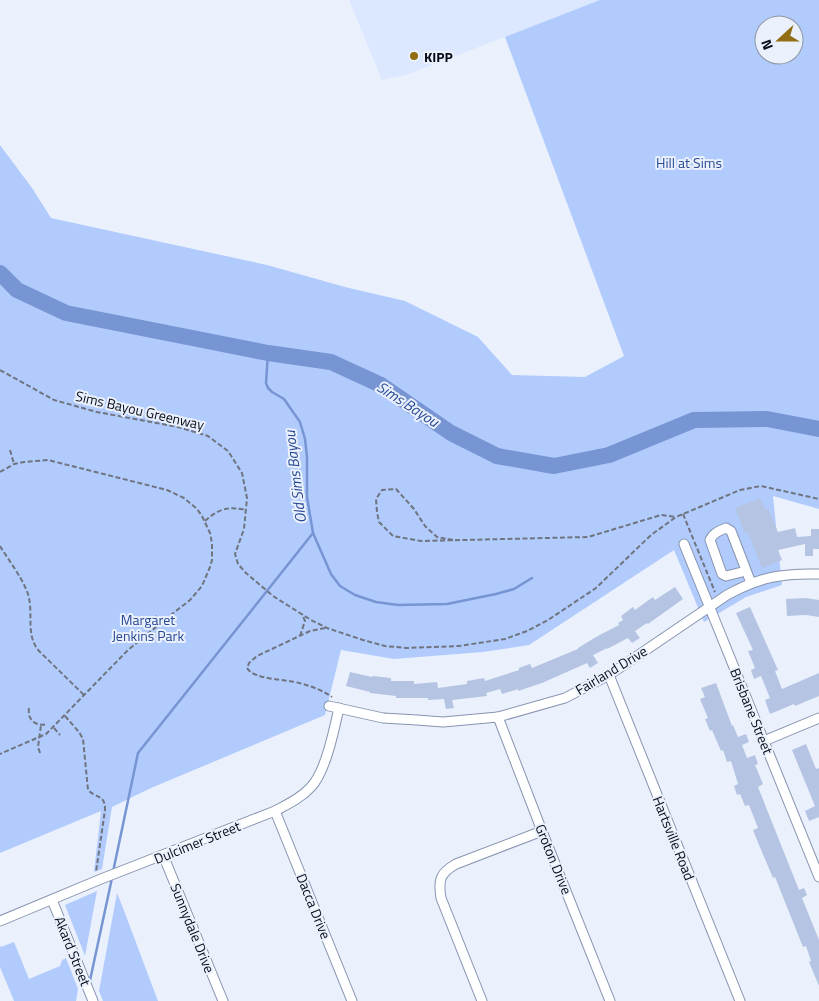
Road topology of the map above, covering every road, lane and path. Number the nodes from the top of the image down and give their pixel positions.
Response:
1 (0, 370) edge
2 (10, 450) dead end
3 (14, 464) junction
4 (0, 472) edge
5 (819, 499) edge
6 (246, 510) junction
7 (683, 514) junction
8 (676, 517) junction
9 (205, 521) junction
10 (453, 540) junction
11 (684, 544) dead end
12 (0, 546) edge
13 (746, 571) junction
14 (819, 574) edge
15 (751, 583) junction
16 (716, 594) dead end
17 (710, 607) junction
18 (302, 614) junction
19 (155, 616) dead end
20 (162, 622) junction
21 (327, 628) junction
22 (300, 636) junction
23 (608, 675) junction
24 (84, 695) junction
25 (329, 706) dead end
26 (29, 708) dead end
27 (339, 708) junction
28 (64, 715) junction
29 (498, 717) junction
30 (819, 718) edge
31 (47, 724) dead end
32 (41, 725) junction
33 (53, 728) junction
34 (60, 736) dead end
35 (40, 737) junction
36 (764, 741) junction
37 (40, 753) dead end
38 (0, 754) edge
39 (275, 811) junction
40 (542, 831) junction
41 (163, 855) junction
42 (819, 878) edge
43 (98, 881) junction
44 (52, 900) junction
45 (0, 921) edge
46 (93, 1001) edge
47 (223, 1001) edge
48 (352, 1001) edge
49 (482, 1001) edge
50 (610, 1001) edge
51 (740, 1001) edge

1 - 6 path, Sims Bayou Greenway
2 - 3 path
3 - 4 path
3 - 9 path
5 - 7 path, Sims Bayou Greenway
6 - 9 path
6 - 18 path, Sims Bayou Greenway
7 - 8 path, Sims Bayou Greenway
7 - 16 path
8 - 10 path
8 - 21 path, Sims Bayou Greenway
9 - 20 path
10 - 10 path
11 - 17 street, Brisbane Street
12 - 24 path
13 - 13 street
13 - 15 street
14 - 15 street, Fairland Drive
15 - 17 street, Fairland Drive
17 - 23 street, Fairland Drive
17 - 36 street, Brisbane Street
18 - 21 path, Sims Bayou Greenway
18 - 22 path
19 - 20 path
20 - 24 path
21 - 22 path
22 - 27 path
23 - 29 street, Fairland Drive
23 - 51 street, Hartsville Road
24 - 28 path
25 - 27 street, Fairland Drive
26 - 32 path
27 - 29 street, Fairland Drive
27 - 39 street, Dulcimer Street
28 - 33 path
28 - 43 path
29 - 40 street, Groton Drive
30 - 36 street
31 - 32 path
32 - 35 path
33 - 34 path
33 - 35 path
35 - 37 path
35 - 38 path
36 - 42 street, Brisbane Street
39 - 41 street, Dulcimer Street
39 - 48 street, Dacca Drive
40 - 49 street
40 - 50 street, Groton Drive
41 - 43 street, Dulcimer Street
41 - 47 street, Sunnydale Drive
43 - 44 street, Dulcimer Street
44 - 45 street, Dulcimer Street
44 - 46 street, Akard Street

